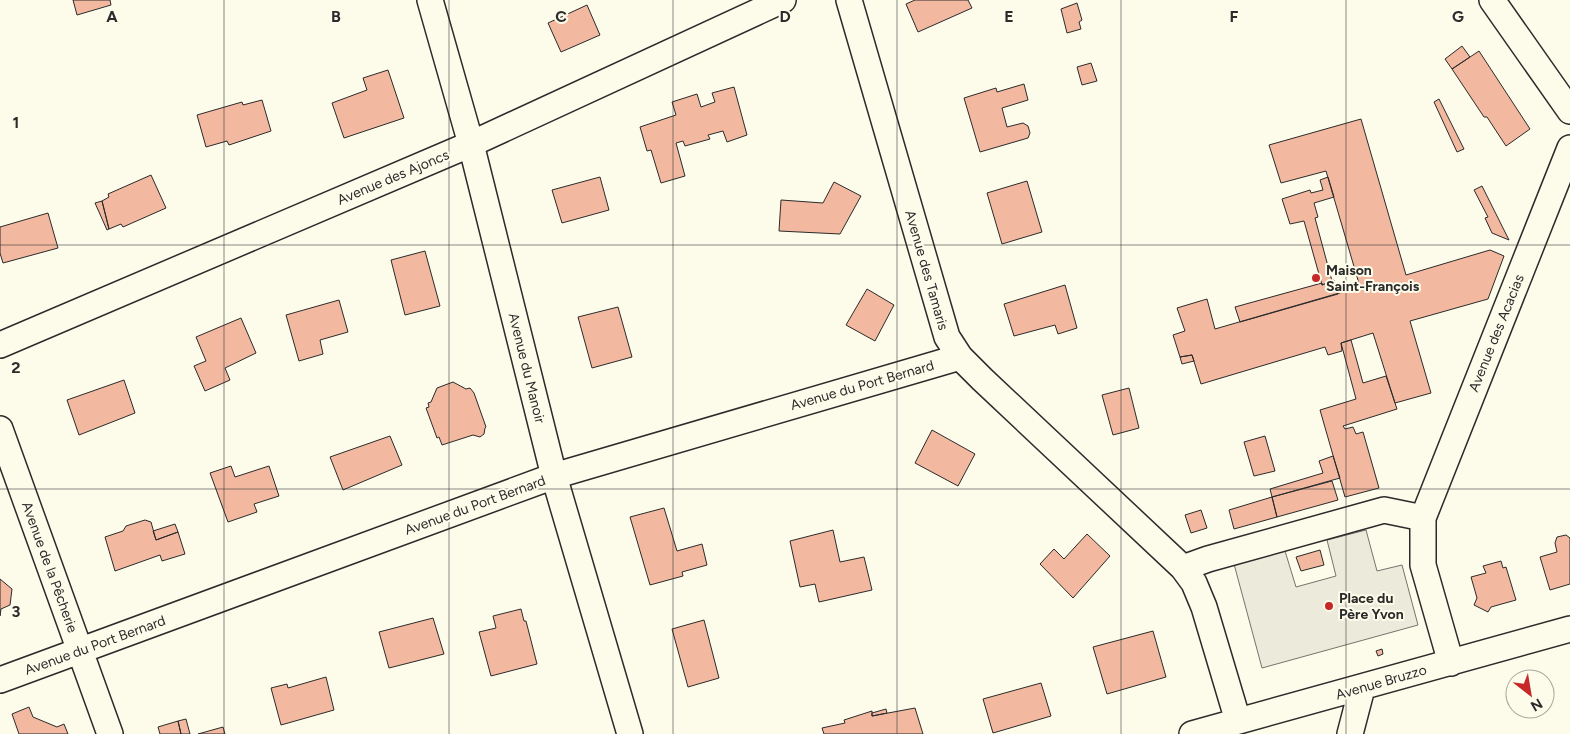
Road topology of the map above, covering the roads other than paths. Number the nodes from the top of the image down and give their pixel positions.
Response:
1 (430, 0) edge
2 (783, 0) edge
3 (849, 0) edge
4 (1492, 0) edge
5 (1570, 111) edge
6 (471, 144) junction
7 (1570, 148) edge
8 (0, 345) edge
9 (960, 356) junction
10 (0, 429) edge
11 (554, 476) junction
12 (1423, 518) junction
13 (1183, 568) junction
14 (1570, 629) edge
15 (80, 650) junction
16 (1451, 662) junction
17 (0, 680) edge
18 (1362, 688) junction
19 (1238, 721) junction
20 (110, 734) edge
21 (630, 734) edge
22 (1192, 734) edge
23 (1350, 734) edge

1 - 6 street, Avenue du Manoir
2 - 6 street, Avenue des Ajoncs
3 - 9 street, Avenue des Tamaris
4 - 5 street
6 - 8 street, Avenue des Ajoncs
6 - 11 street, Avenue du Manoir
7 - 12 street, Avenue des Acacias
9 - 11 street, Avenue du Port Bernard
9 - 13 street, Avenue des Tamaris
10 - 15 street, Avenue de la Pêcherie
11 - 15 street, Avenue du Port Bernard
11 - 21 street, Avenue du Manoir
12 - 13 street
12 - 16 street
13 - 19 street
14 - 16 street, Avenue Bruzzo
15 - 17 street, Avenue du Port Bernard
15 - 20 street, Avenue de la Pêcherie
16 - 18 street, Avenue Bruzzo
18 - 19 street, Avenue Bruzzo
18 - 23 street
19 - 22 street, Avenue Bruzzo

